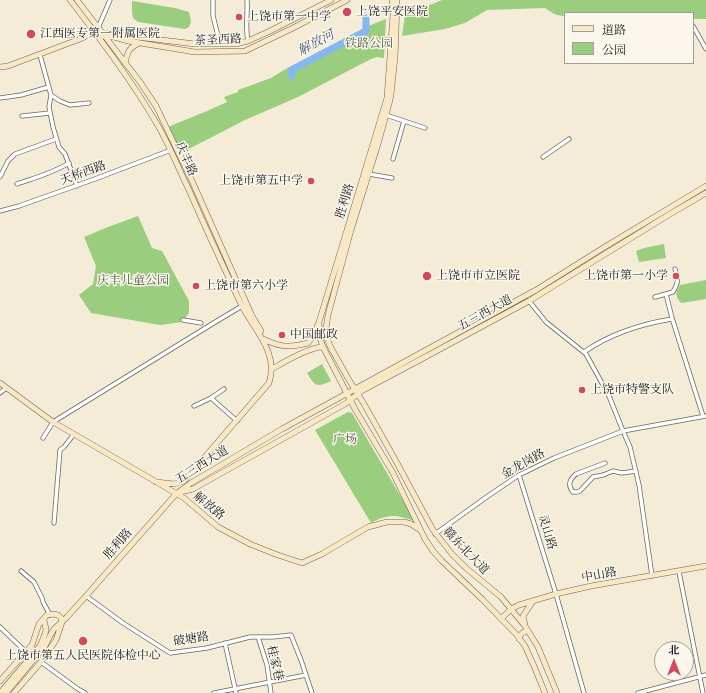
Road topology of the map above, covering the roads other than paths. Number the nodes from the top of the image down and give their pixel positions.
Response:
1 (70, 0) edge
2 (77, 0) edge
3 (110, 0) edge
4 (213, 0) edge
5 (247, 0) edge
6 (331, 0) edge
7 (347, 0) edge
8 (392, 0) edge
9 (397, 0) edge
10 (98, 27) junction
11 (694, 28) edge
12 (100, 34) junction
13 (248, 41) junction
14 (139, 42) junction
15 (220, 44) junction
16 (706, 49) edge
17 (40, 55) junction
18 (125, 63) junction
19 (0, 67) edge
20 (49, 87) junction
21 (51, 95) junction
22 (0, 98) edge
23 (89, 103) dead end
24 (50, 113) junction
25 (386, 115) junction
26 (22, 116) dead end
27 (404, 121) junction
28 (425, 128) dead end
29 (56, 138) junction
30 (569, 139) dead end
31 (171, 150) junction
32 (543, 157) dead end
33 (393, 159) dead end
34 (69, 163) junction
35 (369, 174) junction
36 (0, 177) edge
37 (392, 178) dead end
38 (17, 184) dead end
39 (77, 186) junction
40 (706, 186) edge
41 (706, 193) edge
42 (0, 211) edge
43 (675, 269) dead end
44 (666, 294) junction
45 (655, 297) dead end
46 (529, 301) junction
47 (242, 306) junction
48 (672, 319) junction
49 (183, 320) dead end
50 (319, 322) junction
51 (201, 323) dead end
52 (264, 340) junction
53 (322, 347) junction
54 (584, 352) junction
55 (272, 369) junction
56 (0, 383) edge
57 (6, 388) junction
58 (354, 389) junction
59 (224, 390) dead end
60 (0, 393) edge
61 (347, 393) junction
62 (357, 395) junction
63 (211, 398) junction
64 (350, 400) junction
65 (194, 406) dead end
66 (705, 416) edge
67 (237, 421) junction
68 (53, 422) junction
69 (623, 431) junction
70 (74, 434) junction
71 (43, 438) dead end
72 (605, 463) dead end
73 (636, 471) junction
74 (519, 475) junction
75 (156, 482) junction
76 (176, 494) junction
77 (54, 523) dead end
78 (421, 531) junction
79 (436, 534) junction
80 (706, 566) edge
81 (21, 571) dead end
82 (679, 572) junction
83 (652, 576) junction
84 (556, 594) junction
85 (86, 596) junction
86 (532, 601) junction
87 (75, 607) junction
88 (511, 609) junction
89 (50, 615) junction
90 (58, 615) junction
91 (501, 619) junction
92 (44, 620) junction
93 (62, 622) junction
94 (525, 626) junction
95 (0, 627) edge
96 (529, 632) junction
97 (258, 637) junction
98 (519, 639) junction
99 (225, 643) junction
100 (26, 652) junction
101 (41, 662) junction
102 (306, 675) junction
103 (706, 675) edge
104 (700, 677) junction
105 (0, 681) edge
106 (270, 682) junction
107 (235, 691) edge
108 (15, 692) edge
109 (0, 693) edge
110 (6, 693) edge
111 (85, 693) edge
112 (214, 693) edge
113 (271, 693) edge
114 (312, 693) edge
115 (545, 693) edge
116 (557, 693) edge
117 (584, 693) edge
118 (638, 693) edge
119 (703, 693) edge

1 - 12 main road, 庆丰路
2 - 10 main road
3 - 10 street
4 - 15 street
5 - 13 street
6 - 13 main road, 茶圣西路
7 - 14 main road, 茶圣西路
8 - 50 main road, 胜利路
9 - 25 main road, 胜利路
10 - 12 main road
11 - 16 street
12 - 14 main road, 茶圣西路
12 - 15 main road, 茶圣西路
12 - 17 main road, 茶圣西路
12 - 18 main road
12 - 31 main road, 庆丰路
13 - 15 main road, 茶圣西路
14 - 18 main road
17 - 19 main road, 茶圣西路
17 - 20 street
18 - 52 main road
20 - 21 street
20 - 22 street
21 - 23 street
21 - 24 street
24 - 26 street
24 - 29 street
25 - 27 street
25 - 35 main road, 胜利路
27 - 28 street
27 - 33 street
29 - 34 street
29 - 36 street
30 - 32 street
31 - 39 street, 天桥西路
31 - 47 main road, 庆丰路
34 - 38 street
34 - 39 street
35 - 37 street
35 - 58 main road, 胜利路
39 - 42 street, 天桥西路
40 - 58 main road, 五三西大道
41 - 46 main road, 五三西大道
43 - 44 street
44 - 45 street
44 - 48 street
46 - 54 street
46 - 62 main road, 五三西大道
47 - 52 main road, 庆丰路
47 - 68 street
48 - 54 street
48 - 66 street
49 - 51 street
50 - 52 main road
50 - 53 main road, 胜利路
52 - 55 main road
53 - 55 main road
53 - 61 main road, 胜利路
54 - 69 street
55 - 67 main road
56 - 57 main road, 解放路
57 - 60 street
57 - 68 main road, 解放路
58 - 61 main road, 五三西大道
58 - 62 main road, 胜利路
59 - 63 street
61 - 64 main road, 胜利路
61 - 76 main road, 五三西大道
62 - 64 main road, 五三西大道
62 - 79 main road, 赣东北大道
63 - 65 street
63 - 67 street
64 - 76 main road, 五三西大道
64 - 78 main road, 胜利路
66 - 69 street, 金龙岗路
67 - 75 main road
68 - 70 main road, 解放路
68 - 71 street
69 - 73 street
69 - 74 street, 金龙岗路
70 - 75 main road, 解放路
70 - 77 street
72 - 73 street
73 - 83 street
74 - 79 street, 金龙岗路
74 - 84 street, 灵山路
75 - 76 main road, 解放路
76 - 78 main road, 解放路
76 - 85 main road, 胜利路
78 - 91 main road, 胜利路
79 - 88 main road, 赣东北大道
80 - 82 main road, 中山路
81 - 89 street
82 - 83 main road, 中山路
82 - 104 street
83 - 84 main road, 中山路
84 - 86 main road, 中山路
84 - 117 street, 灵山路
85 - 87 main road, 胜利路
85 - 99 street, 破塘路
86 - 88 main road, 中山路
86 - 94 main road
87 - 90 main road
87 - 93 main road, 胜利路
88 - 91 main road, 中山路
88 - 94 main road, 赣东北大道
89 - 90 main road
89 - 92 main road
90 - 93 main road
91 - 98 main road, 胜利路
92 - 100 main road
92 - 109 main road, bridge
93 - 101 main road
93 - 110 main road, 胜利路, bridge
94 - 96 main road, 赣东北大道
95 - 100 street
96 - 98 main road
96 - 116 main road, 赣东北大道
97 - 99 street, 破塘路
97 - 102 street, 破塘路
97 - 106 street, 桂家巷
98 - 115 main road, 胜利路
99 - 107 street
100 - 105 main road
101 - 108 main road
101 - 111 street
102 - 106 street
102 - 114 street
103 - 104 street
104 - 118 street
104 - 119 street
105 - 108 main road
106 - 107 street
106 - 113 street, 桂家巷
107 - 112 street

